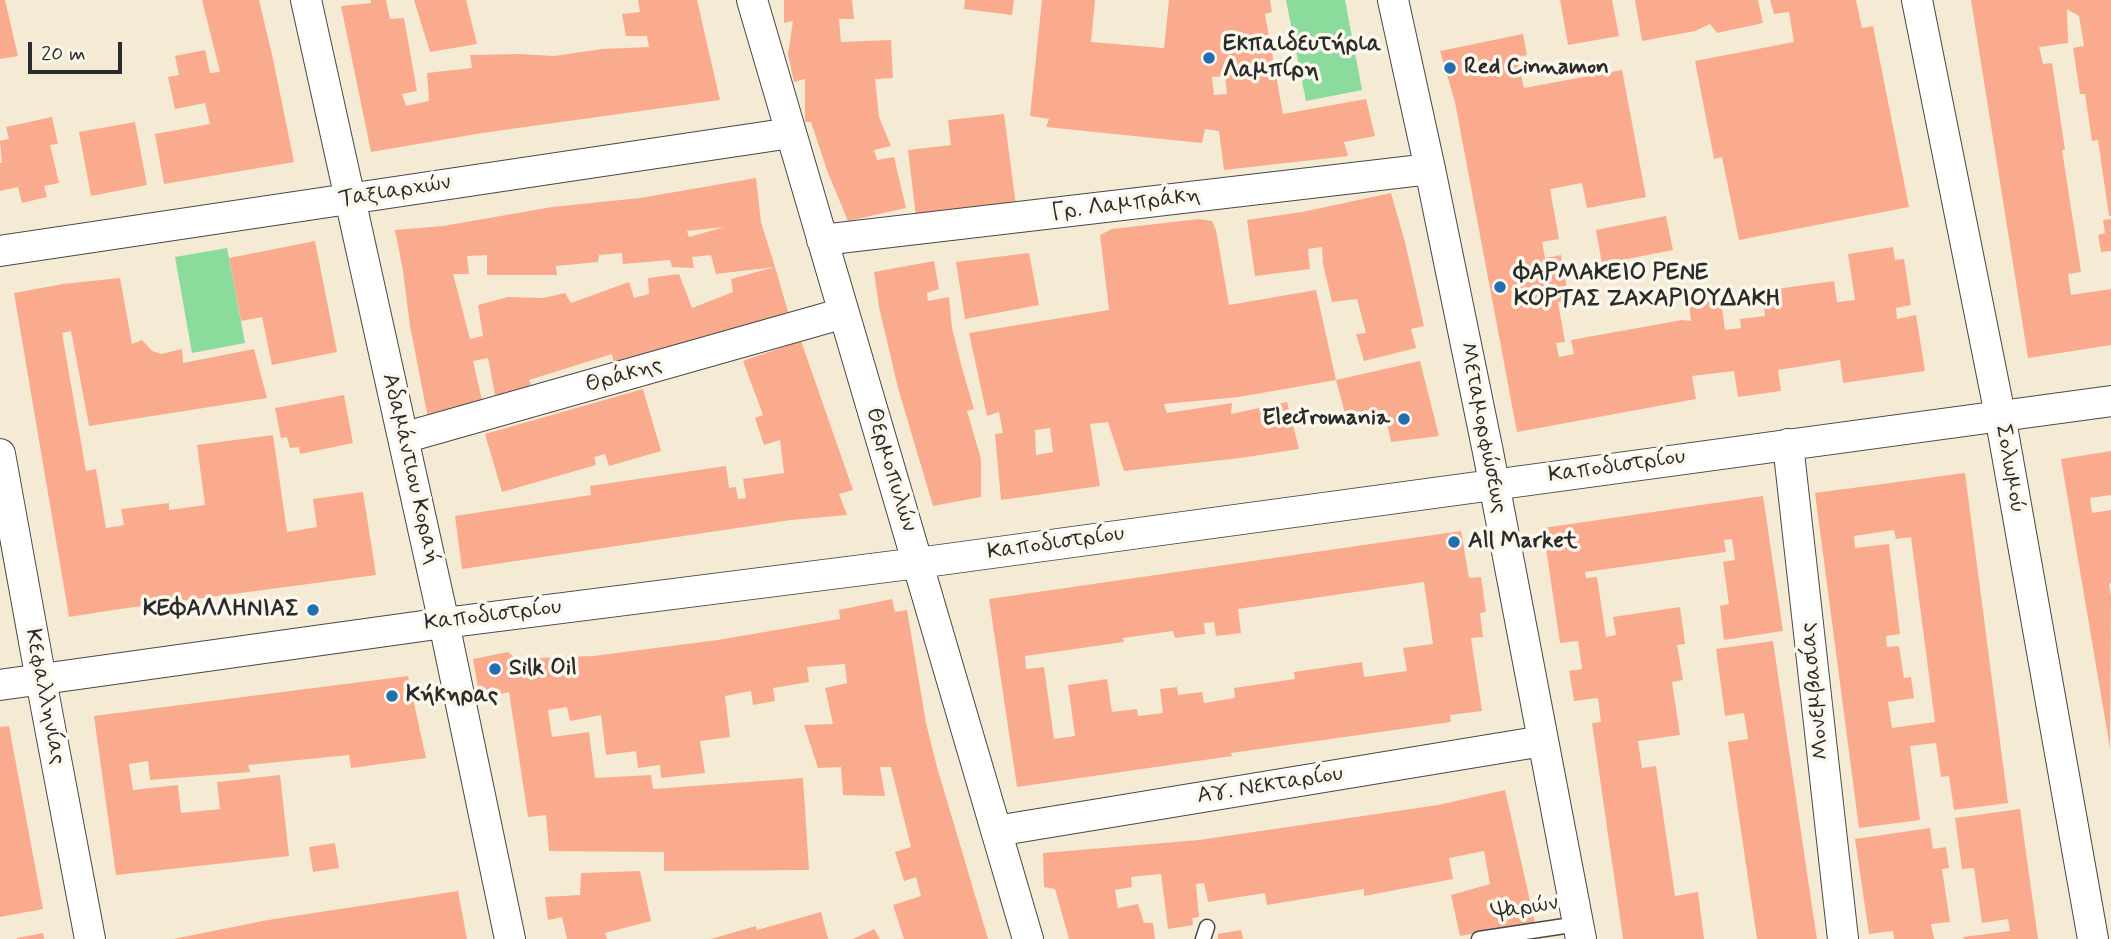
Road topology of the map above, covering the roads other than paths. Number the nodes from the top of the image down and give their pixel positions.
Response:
1 (306, 0) edge
2 (752, 0) edge
3 (1393, 0) edge
4 (1917, 0) edge
5 (791, 133) junction
6 (1430, 169) junction
7 (350, 199) junction
8 (822, 240) junction
9 (0, 251) edge
10 (844, 313) junction
11 (2111, 401) edge
12 (2000, 415) junction
13 (403, 438) junction
14 (1788, 444) junction
15 (0, 454) edge
16 (1494, 484) junction
17 (918, 563) junction
18 (444, 622) junction
19 (41, 680) junction
20 (0, 685) edge
21 (1544, 741) junction
22 (996, 831) junction
23 (1580, 931) edge
24 (90, 939) edge
25 (510, 939) edge
26 (1028, 939) edge
27 (1479, 939) edge
28 (1843, 939) edge
29 (2093, 939) edge

1 - 7 street, Αδαμάντιου Κοραή
2 - 5 street, Θερμοπυλών
3 - 6 street, Μεταμορφώσεως
4 - 12 street, Σολωμού
5 - 7 street, Ταξιαρχών
5 - 8 street, Θερμοπυλών
6 - 8 street, Γρ. Λαμπράκη
6 - 16 street, Μεταμορφώσεως
7 - 9 street, Ταξιαρχών
7 - 13 street, Αδαμάντιου Κοραή
8 - 10 street, Θερμοπυλών
10 - 13 street, Θράκης
10 - 17 street, Θερμοπυλών
11 - 12 street, Καποδιστρίου
12 - 14 street, Καποδιστρίου
12 - 29 street, Σολωμού
13 - 18 street, Αδαμάντιου Κοραή
14 - 16 street, Καποδιστρίου
14 - 28 street, Μονεμβασίας
15 - 19 street, Κεφαλληνίας
16 - 17 street, Καποδιστρίου
16 - 21 street, Μεταμορφώσεως
17 - 18 street, Καποδιστρίου
17 - 22 street, Θερμοπυλών
18 - 19 street, Καποδιστρίου
18 - 25 street, Αδαμάντιου Κοραή
19 - 20 street, Καποδιστρίου
19 - 24 street, Κεφαλληνίας
21 - 22 street, Αγ. Νεκταρίου
21 - 23 street, Μεταμορφώσεως
22 - 26 street, Θερμοπυλών
23 - 27 lane, Ψαρών

